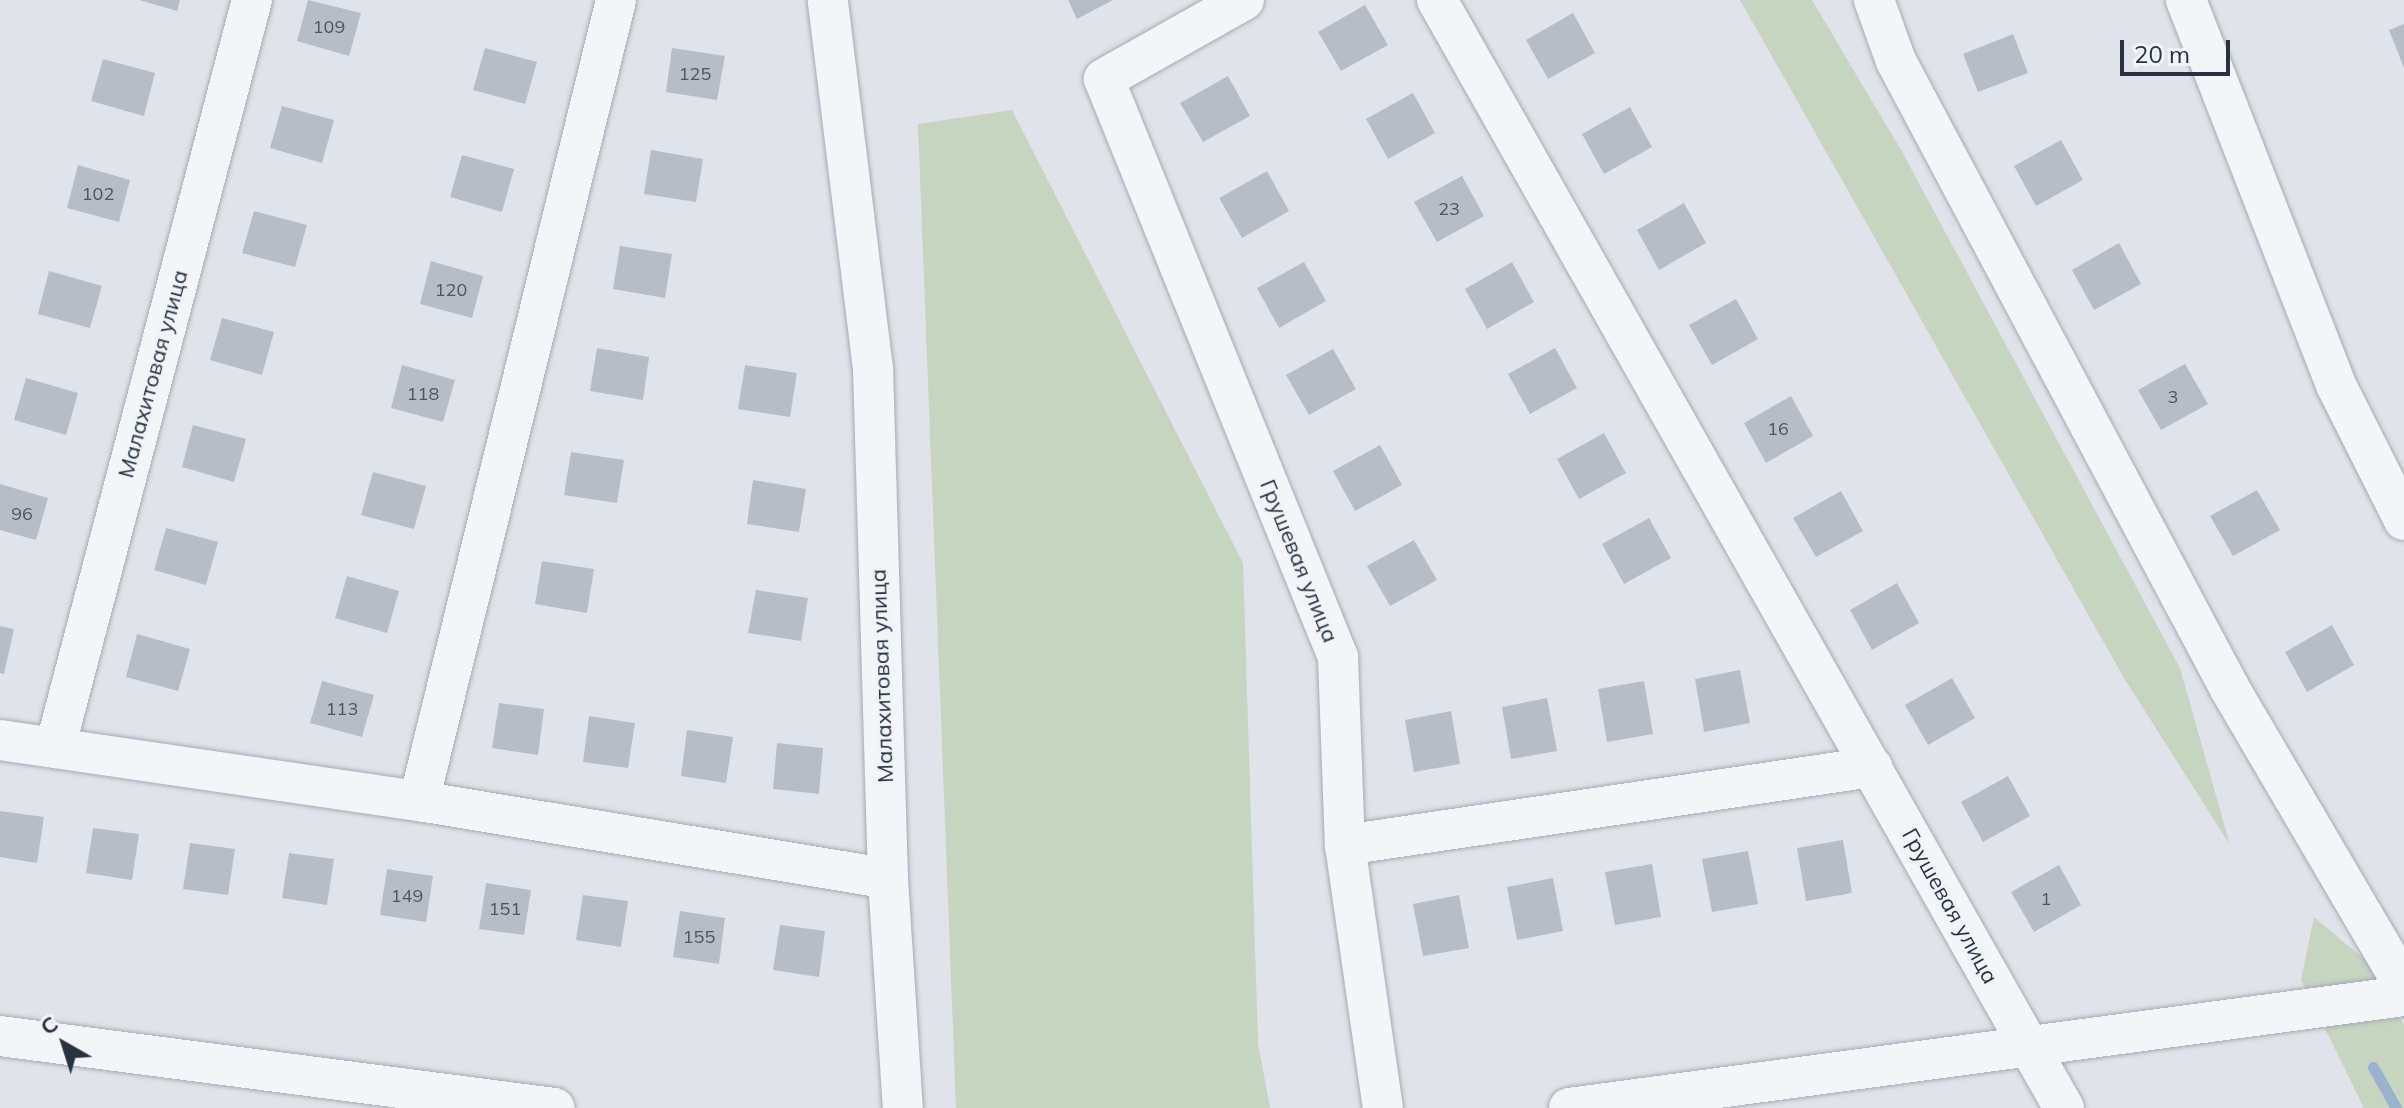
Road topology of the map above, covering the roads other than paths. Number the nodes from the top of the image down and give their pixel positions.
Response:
1 (252, 0) edge
2 (616, 0) edge
3 (828, 0) edge
4 (1244, 0) edge
5 (1437, 0) edge
6 (1874, 0) edge
7 (2186, 0) edge
8 (2404, 520) edge
9 (0, 740) edge
10 (55, 748) junction
11 (1872, 767) junction
12 (419, 801) junction
13 (1345, 845) junction
14 (888, 879) junction
15 (2404, 985) edge
16 (2404, 996) edge
17 (0, 1036) edge
18 (2028, 1045) junction
19 (554, 1108) edge
20 (903, 1108) edge
21 (1383, 1108) edge
22 (1569, 1108) edge
23 (2064, 1108) edge

1 - 10 street, Малахитовая улица
2 - 12 street
3 - 14 street, Малахитовая улица
4 - 13 street, Грушевая улица
5 - 11 street, Грушевая улица
6 - 15 street
7 - 8 street
9 - 10 street
10 - 12 street
11 - 13 street
11 - 18 street, Грушевая улица
12 - 14 street
13 - 21 street
14 - 20 street, Малахитовая улица
16 - 18 street
17 - 19 street
18 - 22 street
18 - 23 street, Грушевая улица

